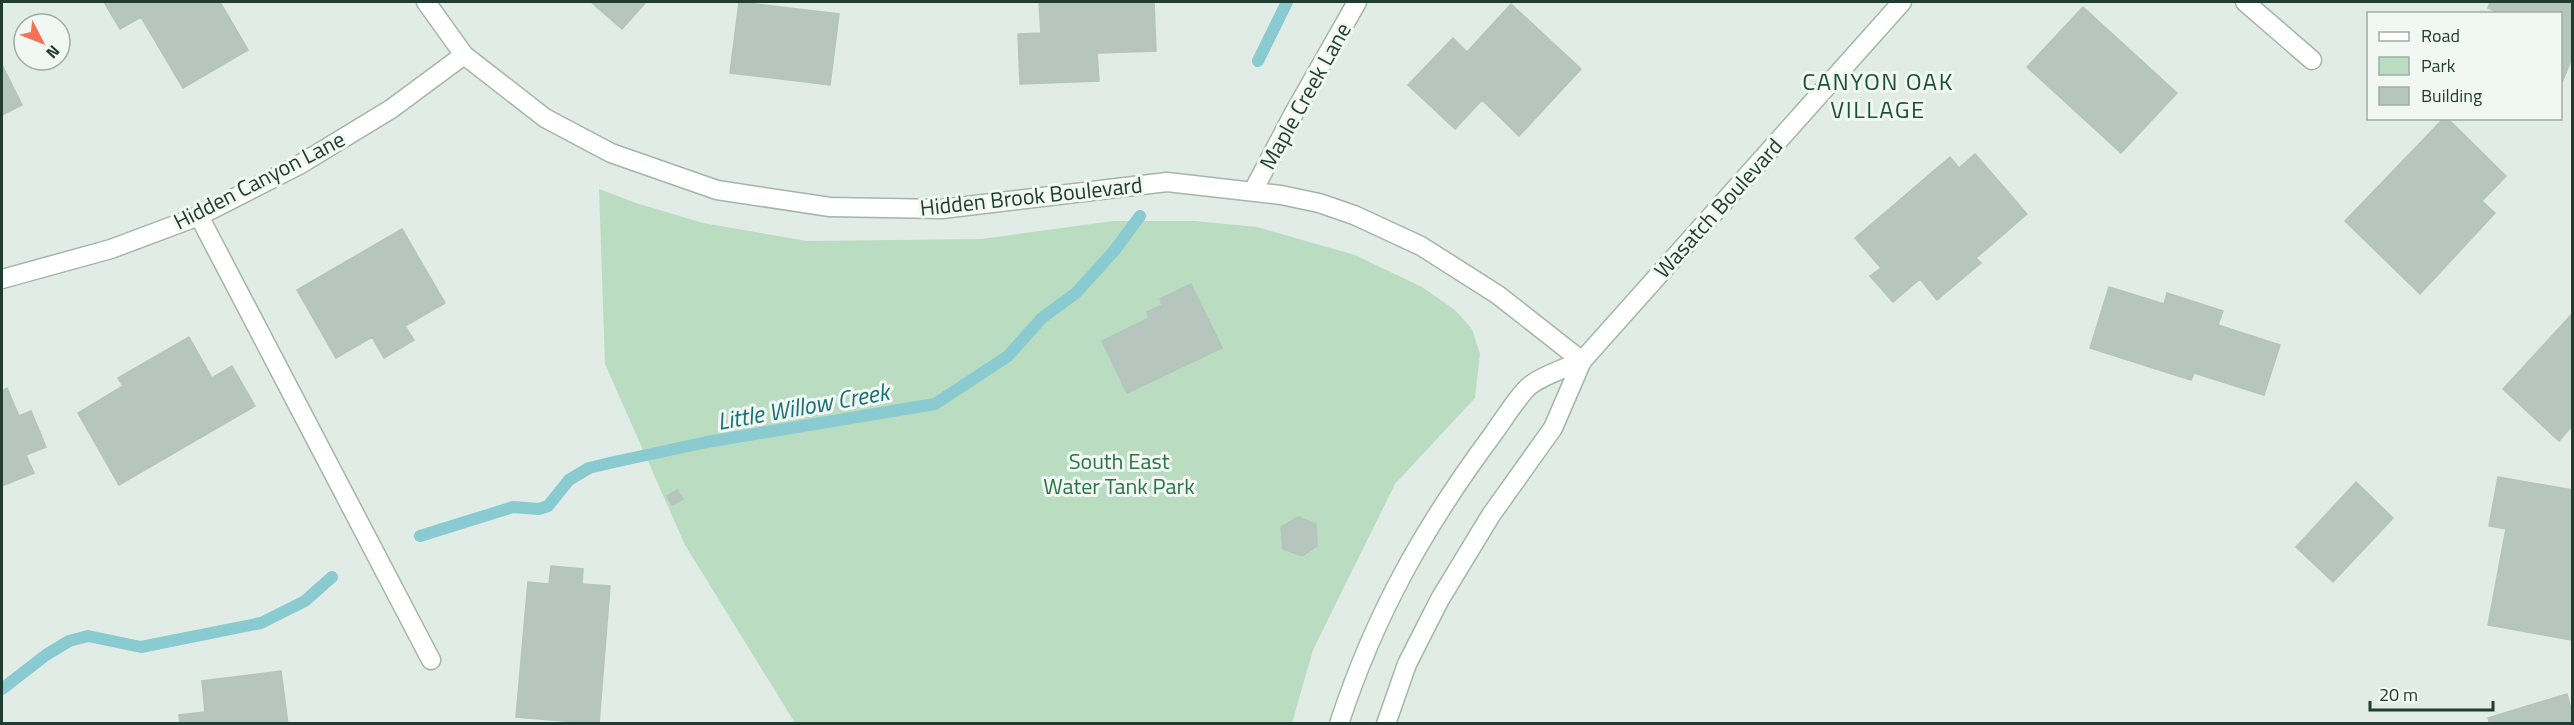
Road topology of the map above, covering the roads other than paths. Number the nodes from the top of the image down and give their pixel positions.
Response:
1 (426, 2) edge
2 (1357, 2) edge
3 (1902, 2) edge
4 (2245, 2) edge
5 (465, 55) junction
6 (2312, 60) dead end
7 (1253, 191) junction
8 (199, 216) junction
9 (2, 279) edge
10 (1582, 361) junction
11 (432, 660) dead end
12 (1339, 723) edge
13 (1386, 723) edge

1 - 5 street, Hidden Brook Boulevard
2 - 7 street, Maple Creek Lane
3 - 10 street, Wasatch Boulevard
4 - 6 street
5 - 7 street, Hidden Brook Boulevard
5 - 8 street, Hidden Canyon Lane
7 - 10 street, Hidden Brook Boulevard
8 - 9 street, Hidden Canyon Lane
8 - 11 street
10 - 12 street, Wasatch Boulevard
10 - 13 street, Wasatch Boulevard

